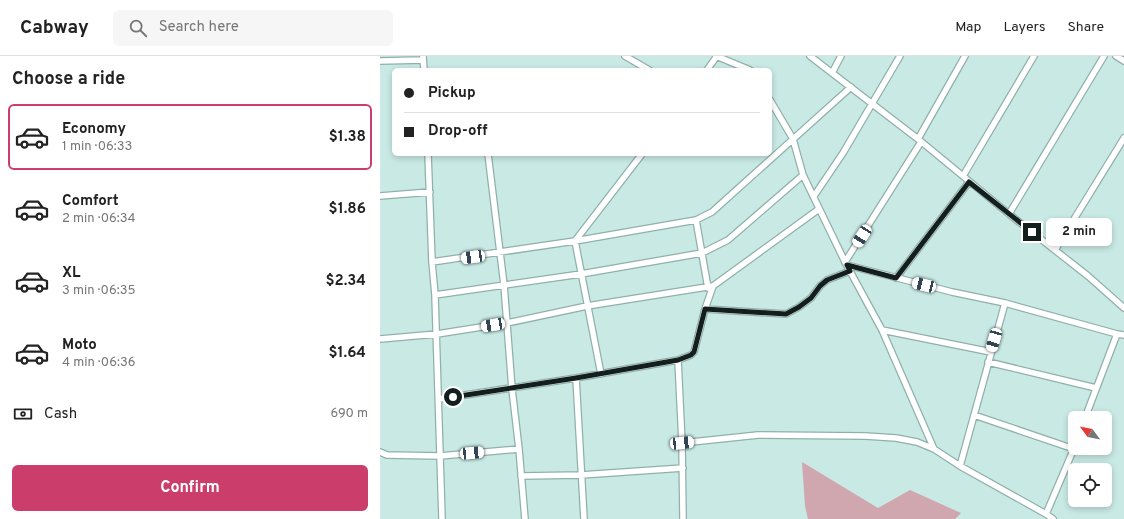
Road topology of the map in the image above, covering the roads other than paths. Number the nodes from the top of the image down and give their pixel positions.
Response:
1 (625, 56) edge
2 (717, 56) edge
3 (810, 56) edge
4 (841, 56) edge
5 (900, 56) edge
6 (964, 56) edge
7 (1034, 56) edge
8 (1104, 56) edge
9 (1116, 56) edge
10 (423, 58) edge
11 (380, 61) edge
12 (1124, 61) edge
13 (424, 68) edge
14 (646, 68) edge
15 (708, 68) edge
16 (745, 68) edge
17 (832, 73) junction
18 (851, 88) junction
19 (772, 103) edge
20 (873, 104) junction
21 (1124, 138) edge
22 (793, 139) junction
23 (919, 140) junction
24 (428, 156) edge
25 (488, 156) edge
26 (640, 156) edge
27 (803, 175) junction
28 (963, 176) junction
29 (969, 182) junction
30 (430, 192) junction
31 (380, 196) edge
32 (814, 196) junction
33 (819, 209) junction
34 (1009, 214) junction
35 (696, 220) junction
36 (575, 241) junction
37 (1056, 250) junction
38 (500, 253) junction
39 (702, 253) junction
40 (432, 262) junction
41 (848, 266) junction
42 (581, 274) junction
43 (896, 278) junction
44 (504, 285) junction
45 (711, 287) junction
46 (435, 295) junction
47 (1005, 303) junction
48 (587, 306) junction
49 (1124, 308) edge
50 (705, 309) junction
51 (507, 323) junction
52 (882, 330) junction
53 (437, 334) junction
54 (1117, 334) junction
55 (1124, 335) edge
56 (380, 339) edge
57 (991, 352) junction
58 (678, 360) junction
59 (988, 362) junction
60 (601, 374) junction
61 (576, 378) junction
62 (1096, 388) junction
63 (512, 389) junction
64 (439, 399) junction
65 (1088, 411) edge
66 (974, 415) junction
67 (682, 443) junction
68 (1068, 445) edge
69 (519, 449) junction
70 (934, 449) junction
71 (380, 452) edge
72 (1071, 455) edge
73 (440, 456) junction
74 (960, 466) junction
75 (683, 468) junction
76 (581, 475) junction
77 (521, 476) junction
78 (1046, 514) junction
79 (442, 519) edge
80 (525, 519) edge
81 (584, 519) edge
82 (684, 519) edge
83 (1053, 519) edge

1 - 14 street
2 - 15 street
2 - 16 street
3 - 17 street
4 - 17 street
5 - 20 street
6 - 23 street
7 - 28 street
8 - 34 street
9 - 12 street
10 - 11 street
10 - 13 street
17 - 18 street
18 - 20 street
18 - 22 street
19 - 22 street
20 - 23 street
20 - 32 street
21 - 37 street
22 - 27 street
22 - 35 street
23 - 28 street
23 - 41 street
24 - 30 street
25 - 38 street
26 - 36 street
27 - 32 street
27 - 39 street
28 - 29 street
29 - 34 street
29 - 43 street
30 - 31 street
30 - 40 street
32 - 33 street
33 - 41 street
33 - 45 street
34 - 37 street
35 - 36 street
35 - 39 street
36 - 38 street
36 - 42 street
37 - 49 street
38 - 40 street
38 - 44 street
39 - 42 street
39 - 45 street
40 - 46 street
41 - 43 street
41 - 50 street
41 - 52 street
42 - 44 street
42 - 48 street
43 - 47 street
44 - 46 street
44 - 51 street
45 - 48 street
45 - 50 street
46 - 53 street
47 - 54 street
47 - 57 street
48 - 51 street
48 - 60 street
50 - 58 street
51 - 53 street
51 - 63 street
52 - 57 street
52 - 70 street
53 - 56 street
53 - 64 street
54 - 55 street
54 - 62 street
57 - 59 street
58 - 60 street
58 - 67 street
59 - 62 street
59 - 66 street
60 - 61 street
61 - 63 street
61 - 76 street
62 - 65 street
63 - 64 street
63 - 69 street
64 - 73 street
66 - 68 street
66 - 74 street
67 - 70 street
67 - 75 street
69 - 73 street
69 - 77 street
70 - 74 street
71 - 73 street
72 - 78 street
73 - 79 street
74 - 78 street
75 - 76 street
75 - 82 street
76 - 77 street
76 - 81 street
77 - 80 street
78 - 83 street

